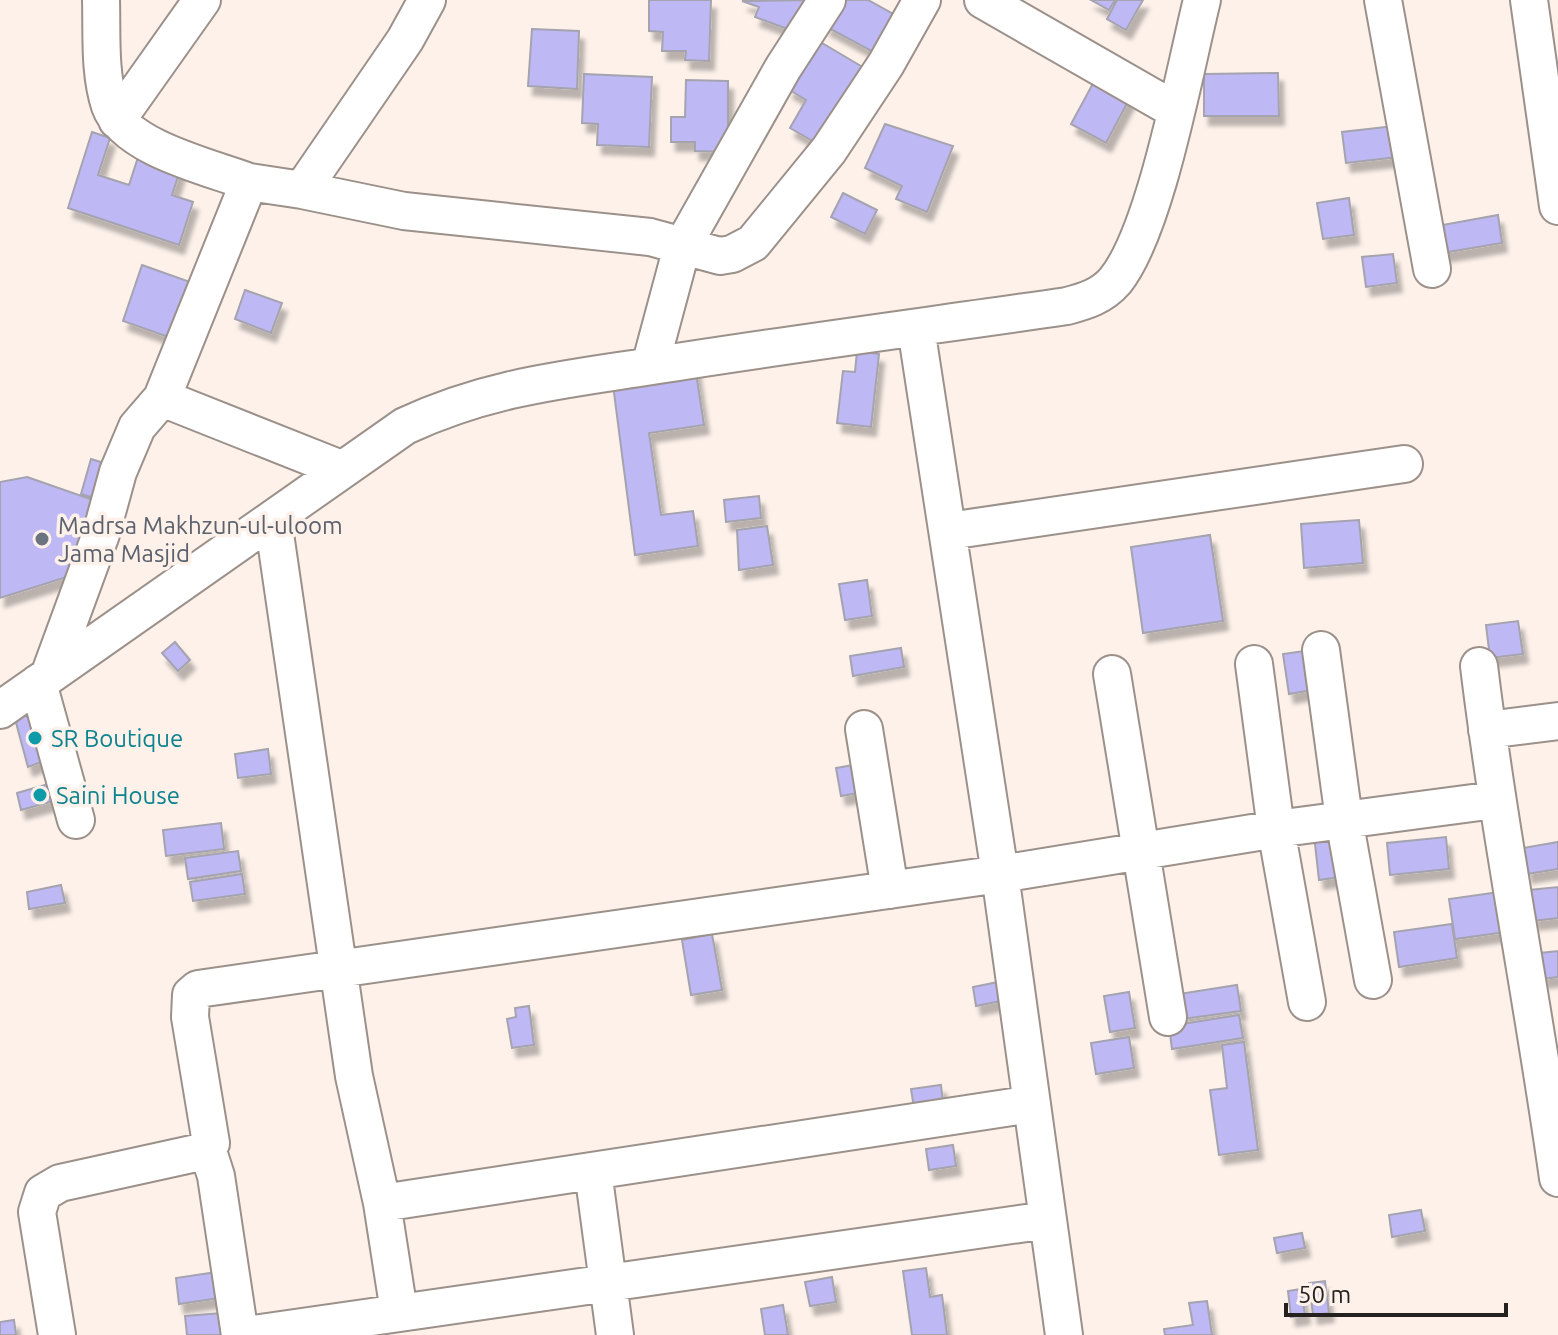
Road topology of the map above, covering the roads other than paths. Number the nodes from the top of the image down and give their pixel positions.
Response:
1 (101, 0) edge
2 (202, 0) edge
3 (427, 0) edge
4 (827, 0) edge
5 (922, 0) edge
6 (983, 0) edge
7 (1202, 0) edge
8 (1383, 0) edge
9 (1529, 0) edge
10 (1175, 110) junction
11 (117, 120) junction
12 (249, 182) junction
13 (302, 190) junction
14 (1558, 206) edge
15 (682, 247) junction
16 (1432, 269) dead end
17 (916, 328) junction
18 (650, 366) junction
19 (162, 398) junction
20 (1404, 464) dead end
21 (341, 469) junction
22 (273, 520) junction
23 (949, 531) junction
24 (1321, 650) dead end
25 (1254, 664) dead end
26 (1479, 666) dead end
27 (1112, 674) dead end
28 (44, 678) junction
29 (0, 710) edge
30 (1558, 721) edge
31 (864, 729) dead end
32 (1487, 730) junction
33 (1495, 800) junction
34 (1344, 819) junction
35 (76, 820) dead end
36 (1276, 829) junction
37 (1141, 850) junction
38 (1000, 874) junction
39 (890, 890) junction
40 (341, 970) junction
41 (1373, 980) dead end
42 (1307, 1002) dead end
43 (1168, 1017) dead end
44 (1549, 1043) edge
45 (1032, 1104) junction
46 (207, 1148) junction
47 (1557, 1166) edge
48 (593, 1171) junction
49 (382, 1203) junction
50 (1047, 1220) junction
51 (608, 1282) junction
52 (399, 1312) junction
53 (57, 1335) edge
54 (243, 1335) edge
55 (615, 1335) edge
56 (1064, 1335) edge

1 - 11 street
2 - 11 street
3 - 13 street
4 - 15 street
5 - 15 street
6 - 10 street
7 - 10 street
8 - 16 street
9 - 14 street
10 - 17 street
11 - 12 street
12 - 13 street
12 - 19 street
13 - 15 street
15 - 18 street
17 - 18 street
17 - 23 street
18 - 21 street
19 - 21 street
19 - 28 street
20 - 23 street
21 - 22 street
22 - 28 street
22 - 40 street
23 - 38 street
24 - 34 street
25 - 36 street
26 - 32 street
27 - 37 street
28 - 29 street
28 - 35 street
30 - 32 street
31 - 39 street
32 - 33 street
33 - 34 street
33 - 44 street
34 - 36 street
34 - 41 street
36 - 37 street
36 - 42 street
37 - 38 street
37 - 43 street
38 - 39 street
38 - 45 street
39 - 40 street
40 - 46 street
40 - 49 street
44 - 47 street
45 - 48 street
45 - 50 street
46 - 53 street
46 - 54 street
48 - 49 street
48 - 51 street
49 - 52 street
50 - 51 street
50 - 56 street
51 - 52 street
51 - 55 street
52 - 54 street

